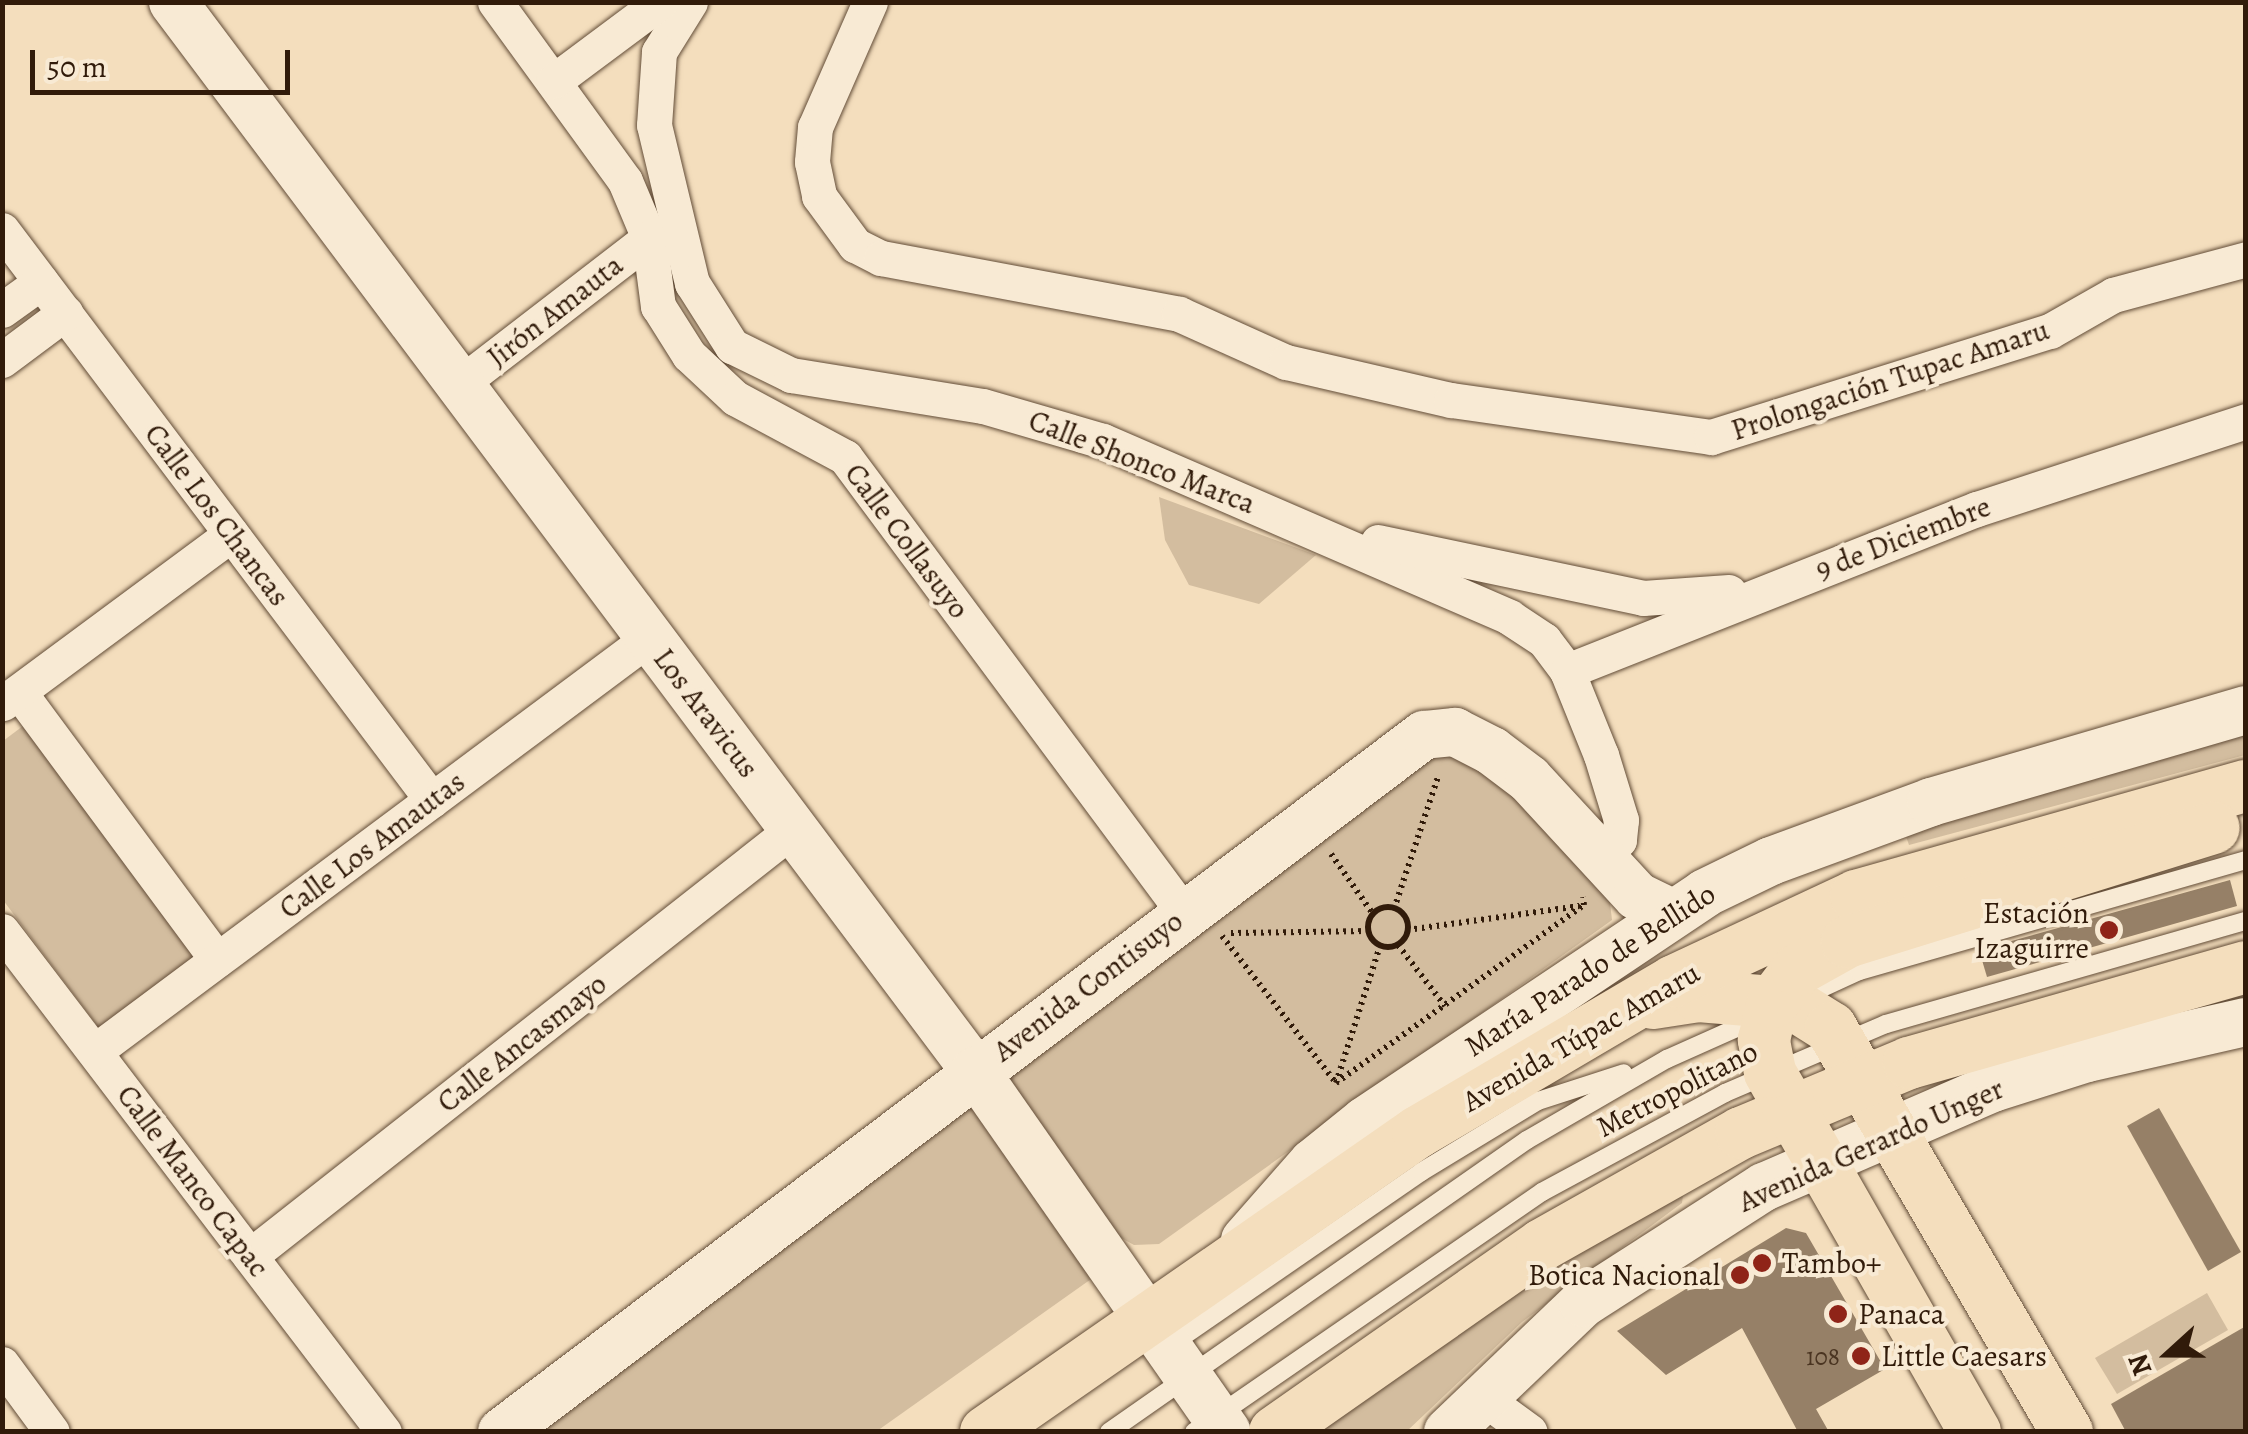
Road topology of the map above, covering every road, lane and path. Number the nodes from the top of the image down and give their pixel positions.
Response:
1 (173, 2) edge
2 (495, 2) edge
3 (660, 2) edge
4 (690, 2) edge
5 (870, 2) edge
6 (554, 81) junction
7 (2, 230) edge
8 (650, 238) junction
9 (2246, 259) edge
10 (42, 282) junction
11 (2, 310) edge
12 (65, 313) junction
13 (2, 360) edge
14 (461, 383) junction
15 (2246, 422) edge
16 (1304, 526) junction
17 (231, 534) junction
18 (1794, 580) junction
19 (649, 638) junction
20 (1567, 672) junction
21 (11, 698) edge
22 (2246, 710) edge
23 (1428, 776) dead end
24 (2246, 786) edge
25 (432, 800) junction
26 (2246, 818) edge
27 (793, 829) junction
28 (1342, 839) dead end
29 (1328, 850) junction
30 (2246, 860) edge
31 (1313, 862) dead end
32 (1592, 868) junction
33 (1584, 905) junction
34 (1394, 909) junction
35 (1670, 912) junction
36 (1373, 914) junction
37 (1236, 921) dead end
38 (2246, 921) edge
39 (1202, 923) junction
40 (1407, 930) junction
41 (2, 931) edge
42 (1368, 931) junction
43 (1398, 945) junction
44 (1380, 946) junction
45 (217, 960) junction
46 (2246, 967) edge
47 (1444, 1004) junction
48 (1776, 1006) junction
49 (1624, 1009) junction
50 (2246, 1022) edge
51 (1473, 1044) junction
52 (95, 1052) junction
53 (1667, 1059) junction
54 (1853, 1061) junction
55 (975, 1071) junction
56 (1336, 1083) junction
57 (1780, 1092) junction
58 (1365, 1120) junction
59 (1893, 1130) junction
60 (1820, 1161) junction
61 (250, 1256) junction
62 (1228, 1264) junction
63 (1170, 1346) junction
64 (2, 1364) edge
65 (1482, 1397) junction
66 (1213, 1426) edge
67 (52, 1432) edge
68 (384, 1432) edge
69 (502, 1432) edge
70 (986, 1432) edge
71 (1109, 1432) edge
72 (1275, 1432) edge
73 (1448, 1432) edge
74 (1530, 1432) edge
75 (1975, 1432) edge
76 (2067, 1432) edge

1 - 14 street, Los Aravicus
2 - 6 street, Calle Collasuyo
3 - 6 street
4 - 16 street, Calle Shonco Marca
5 - 9 street, Prolongación Tupac Amaru
6 - 8 street, Calle Collasuyo
7 - 10 street, Calle Los Chancas
8 - 14 street, Jirón Amauta
8 - 39 street, Calle Collasuyo
10 - 11 street
10 - 12 street, Calle Los Chancas
12 - 13 street
12 - 17 street, Calle Los Chancas
14 - 19 street, Los Aravicus
15 - 18 street, 9 de Diciembre
16 - 18 street
16 - 20 street, Calle Shonco Marca
17 - 21 street
17 - 25 street, Calle Los Chancas
18 - 20 street, 9 de Diciembre
19 - 25 street, Calle Los Amautas
19 - 27 street, Los Aravicus
20 - 32 street, Calle Shonco Marca
21 - 45 street
22 - 35 street, María Parado de Bellido
23 - 34 path
24 - 49 main road, Avenida Túpac Amaru
25 - 45 street, Calle Los Amautas
26 - 48 main road
27 - 55 street, Los Aravicus
27 - 61 street, Calle Ancasmayo
28 - 29 path
29 - 31 path
29 - 36 path
30 - 48 lane, Metropolitano
32 - 33 path
32 - 35 street, Avenida Contisuyo
32 - 39 street, Avenida Contisuyo
33 - 40 path
33 - 47 path
34 - 36 path
34 - 40 path
35 - 51 street, María Parado de Bellido
36 - 42 path
37 - 39 path
38 - 54 lane
39 - 42 path
39 - 55 street, Avenida Contisuyo
39 - 56 path
40 - 43 path
41 - 52 street, Calle Manco Capac
42 - 44 path
43 - 44 path
43 - 47 path
44 - 56 path
45 - 52 street, Calle Los Amautas
46 - 54 main road
47 - 51 path
47 - 56 path
48 - 49 main road
48 - 53 lane, Metropolitano
48 - 54 main road
48 - 57 main road
49 - 62 main road, Avenida Túpac Amaru
50 - 59 street, Avenida Gerardo Unger
51 - 58 street, María Parado de Bellido
52 - 61 street, Calle Manco Capac
53 - 63 lane, Metropolitano
53 - 63 lane, Metropolitano
54 - 57 main road
54 - 59 main road
55 - 63 street, Los Aravicus
55 - 69 street, Avenida Contisuyo
56 - 58 path
57 - 60 main road
57 - 66 lane, Metropolitano
57 - 72 main road
58 - 62 street, María Parado de Bellido
59 - 60 street, Avenida Gerardo Unger
59 - 76 main road
60 - 65 street, Avenida Gerardo Unger
60 - 75 main road
61 - 68 street, Calle Manco Capac
62 - 63 main road, Avenida Túpac Amaru
63 - 66 street, Los Aravicus
63 - 70 main road, Avenida Túpac Amaru
63 - 71 lane, Metropolitano
64 - 67 street
65 - 73 street, Avenida Gerardo Unger
65 - 74 street

